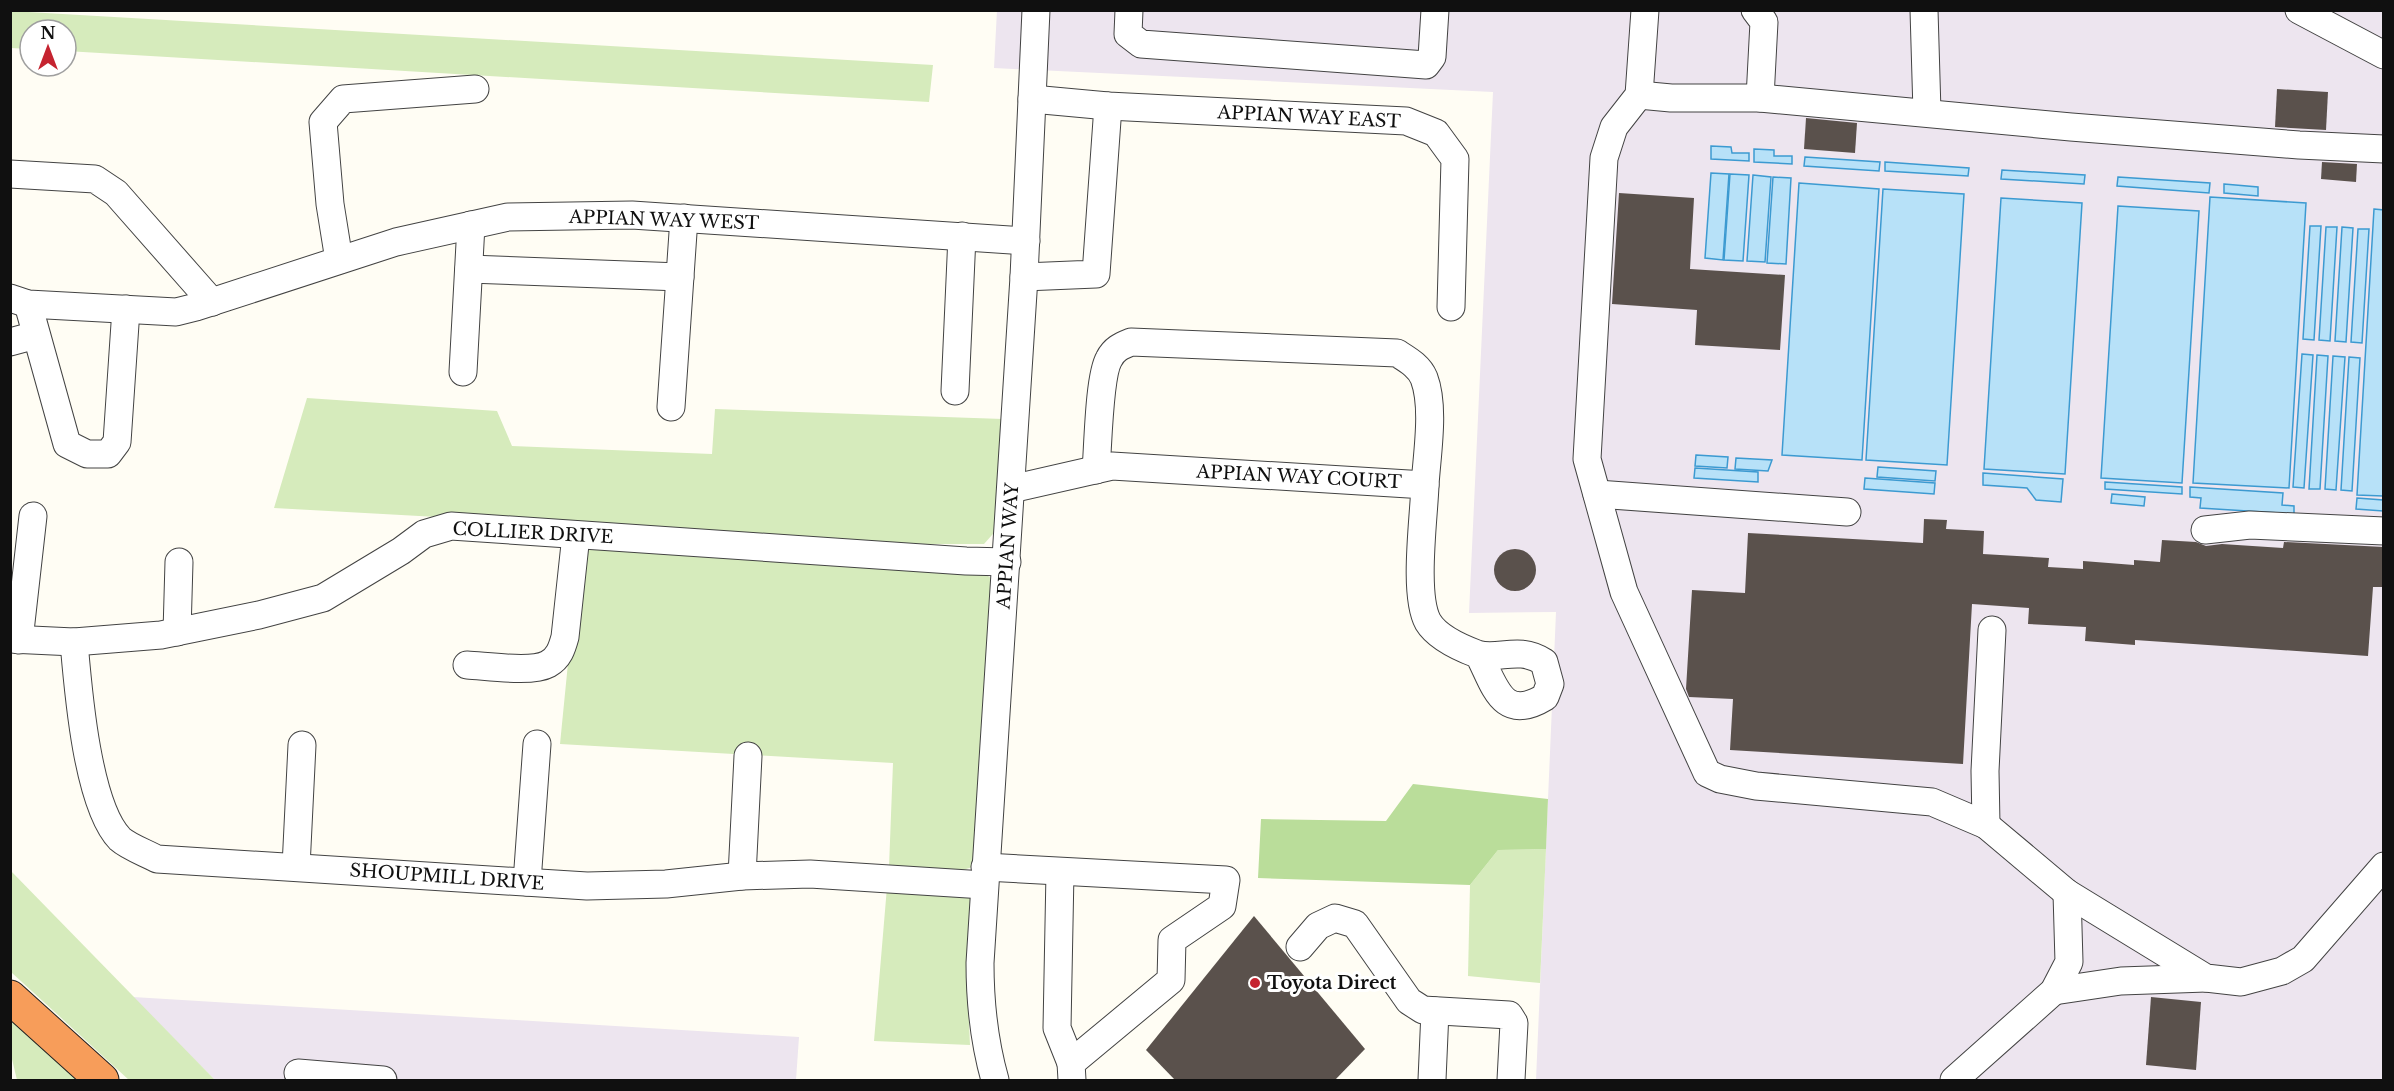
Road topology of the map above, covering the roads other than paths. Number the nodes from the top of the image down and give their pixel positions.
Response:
1 (1036, 10) edge
2 (1129, 10) edge
3 (1435, 10) edge
4 (1645, 10) edge
5 (1755, 10) edge
6 (1924, 10) edge
7 (2299, 10) edge
8 (2384, 55) edge
9 (475, 89) dead end
10 (1639, 95) junction
11 (1760, 98) junction
12 (1032, 99) junction
13 (1108, 106) junction
14 (1927, 112) junction
15 (2384, 149) edge
16 (10, 174) edge
17 (684, 218) junction
18 (471, 225) junction
19 (962, 236) junction
20 (1026, 241) junction
21 (339, 260) junction
22 (469, 269) junction
23 (680, 277) junction
24 (1024, 277) junction
25 (19, 301) edge
26 (212, 302) junction
27 (1451, 307) dead end
28 (126, 309) junction
29 (36, 335) junction
30 (10, 342) edge
31 (463, 372) dead end
32 (955, 391) dead end
33 (671, 407) dead end
34 (1096, 470) junction
35 (1425, 485) junction
36 (1011, 489) junction
37 (1597, 494) junction
38 (1847, 512) dead end
39 (33, 516) dead end
40 (2205, 530) dead end
41 (2384, 531) edge
42 (576, 535) junction
43 (1008, 561) junction
44 (179, 562) dead end
45 (1992, 630) dead end
46 (177, 632) junction
47 (15, 639) edge
48 (74, 642) junction
49 (1479, 654) dead end
50 (467, 665) dead end
51 (537, 744) dead end
52 (302, 745) dead end
53 (748, 756) dead end
54 (1986, 825) junction
55 (2384, 866) edge
56 (296, 867) junction
57 (1060, 872) junction
58 (742, 876) junction
59 (984, 876) junction
60 (527, 882) junction
61 (2067, 893) junction
62 (1300, 947) dead end
63 (2206, 978) junction
64 (2054, 991) junction
65 (10, 998) edge
66 (1435, 1011) junction
67 (1072, 1072) edge
68 (102, 1080) edge
69 (303, 1080) edge
70 (383, 1080) edge
71 (994, 1080) edge
72 (1432, 1080) edge
73 (1510, 1080) edge
74 (1954, 1080) edge

1 - 12 street, APPIAN WAY
2 - 3 street
4 - 10 street
5 - 11 street
6 - 14 street
7 - 8 street
9 - 21 street
10 - 11 street
10 - 37 street
11 - 14 street
12 - 13 street, APPIAN WAY EAST
12 - 20 street, APPIAN WAY
13 - 24 street
13 - 27 street, APPIAN WAY EAST
14 - 15 street
16 - 26 street
17 - 18 street, APPIAN WAY WEST
17 - 19 street, APPIAN WAY WEST
17 - 23 street
18 - 21 street, APPIAN WAY WEST
18 - 22 street
19 - 20 street, APPIAN WAY WEST
19 - 32 street
20 - 24 street, APPIAN WAY
21 - 26 street, APPIAN WAY WEST
22 - 23 street
22 - 31 street
23 - 33 street
24 - 36 street, APPIAN WAY
25 - 28 street, APPIAN WAY WEST
25 - 29 street
26 - 28 street, APPIAN WAY WEST
28 - 29 street
29 - 30 street
34 - 35 street, APPIAN WAY COURT
34 - 35 street
34 - 36 street, APPIAN WAY COURT
35 - 49 street, APPIAN WAY COURT
36 - 43 street, APPIAN WAY
37 - 38 street
37 - 54 street
39 - 47 street
40 - 41 street
42 - 43 street, COLLIER DRIVE
42 - 46 street, COLLIER DRIVE
42 - 50 street
43 - 59 street, APPIAN WAY
44 - 46 street
45 - 54 street
46 - 48 street, COLLIER DRIVE
47 - 48 street, COLLIER DRIVE
48 - 56 street, SHOUPMILL DRIVE
51 - 60 street
52 - 56 street
53 - 58 street
54 - 61 street
55 - 63 street
56 - 60 street, SHOUPMILL DRIVE
57 - 59 street, SHOUPMILL DRIVE
57 - 67 street
57 - 67 street, SHOUPMILL DRIVE
58 - 59 street, SHOUPMILL DRIVE
58 - 60 street, SHOUPMILL DRIVE
59 - 71 street, APPIAN WAY
61 - 63 street
61 - 64 street
62 - 66 street
63 - 64 street
64 - 74 street
65 - 68 highway
66 - 72 street
66 - 73 street
69 - 70 street

